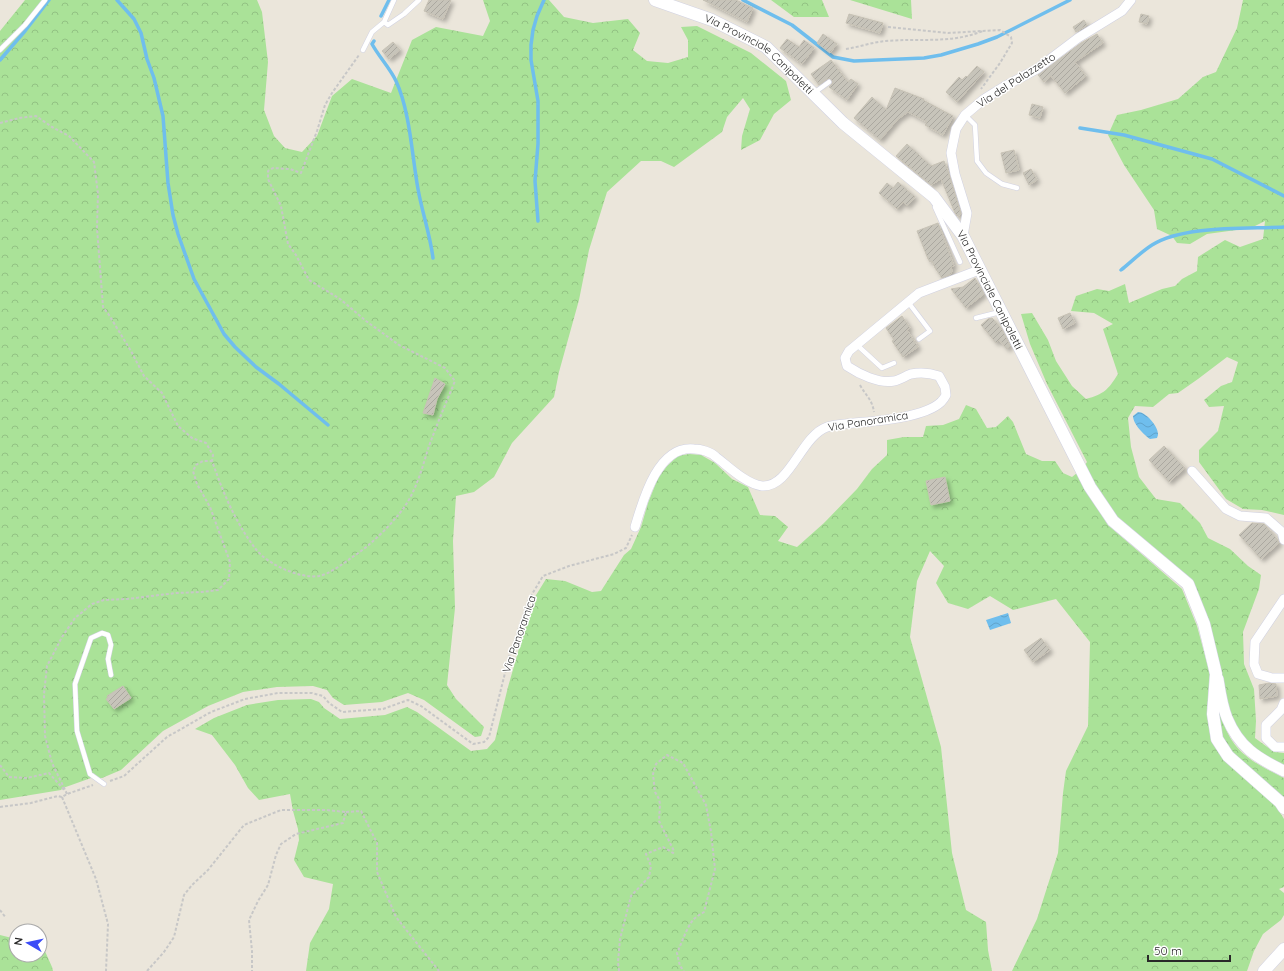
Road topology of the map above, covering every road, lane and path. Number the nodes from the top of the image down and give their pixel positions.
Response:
1 (45, 0) edge
2 (394, 0) edge
3 (419, 0) edge
4 (655, 0) edge
5 (1131, 0) edge
6 (384, 22) junction
7 (888, 27) dead end
8 (985, 31) junction
9 (846, 49) dead end
10 (0, 50) edge
11 (362, 50) joint
12 (829, 82) dead end
13 (978, 92) dead end
14 (814, 94) junction
15 (965, 115) junction
16 (0, 123) edge
17 (1017, 188) dead end
18 (928, 192) junction
19 (963, 236) junction
20 (960, 262) dead end
21 (979, 270) junction
22 (908, 302) junction
23 (1000, 312) junction
24 (976, 318) dead end
25 (919, 339) dead end
26 (857, 344) junction
27 (894, 363) dead end
28 (855, 371) junction
29 (873, 421) junction
30 (212, 461) junction
31 (1192, 471) dead end
32 (635, 526) joint
33 (1284, 540) edge
34 (1284, 600) edge
35 (1216, 674) junction
36 (112, 675) dead end
37 (1284, 678) edge
38 (1284, 702) edge
39 (1284, 747) edge
40 (0, 765) edge
41 (1284, 771) edge
42 (104, 784) junction
43 (67, 794) junction
44 (62, 797) junction
45 (0, 807) edge
46 (1284, 808) edge
47 (346, 812) junction
48 (0, 910) edge
49 (6, 918) dead end
50 (1284, 949) edge
51 (106, 971) edge
52 (148, 971) edge
53 (252, 971) edge
54 (439, 971) edge
55 (619, 971) edge
56 (684, 971) edge
57 (1264, 971) edge

1 - 10 lane
2 - 6 lane
3 - 6 lane
4 - 14 main road, Via Provinciale Canipaletti
5 - 15 street, Via del Palazzetto
6 - 11 lane
7 - 8 path
8 - 9 path
8 - 13 path
11 - 30 path
12 - 14 lane
14 - 18 main road, Via Provinciale Canipaletti
15 - 17 lane
15 - 19 street, Via del Palazzetto
16 - 30 path
18 - 19 main road, Via Provinciale Canipaletti
18 - 20 lane
19 - 21 main road, Via Provinciale Canipaletti
21 - 22 street
21 - 23 main road, Via Provinciale Canipaletti
22 - 25 lane
22 - 26 street
23 - 24 lane
23 - 35 main road, Via Provinciale Canipaletti
26 - 27 lane
26 - 28 street
28 - 29 path
28 - 29 street, Via Panoramica
29 - 32 street, Via Panoramica
30 - 43 path
31 - 33 street
32 - 42 path, Via Panoramica
34 - 37 street
35 - 41 street
35 - 46 main road, Via Provinciale Canipaletti
36 - 42 lane
38 - 39 street
40 - 43 path
42 - 43 path, Via Panoramica
43 - 44 path, Via Panoramica
44 - 45 path, Via Panoramica
44 - 51 path
47 - 52 path
47 - 53 path
47 - 54 path
48 - 49 path
50 - 57 main road
55 - 56 path

